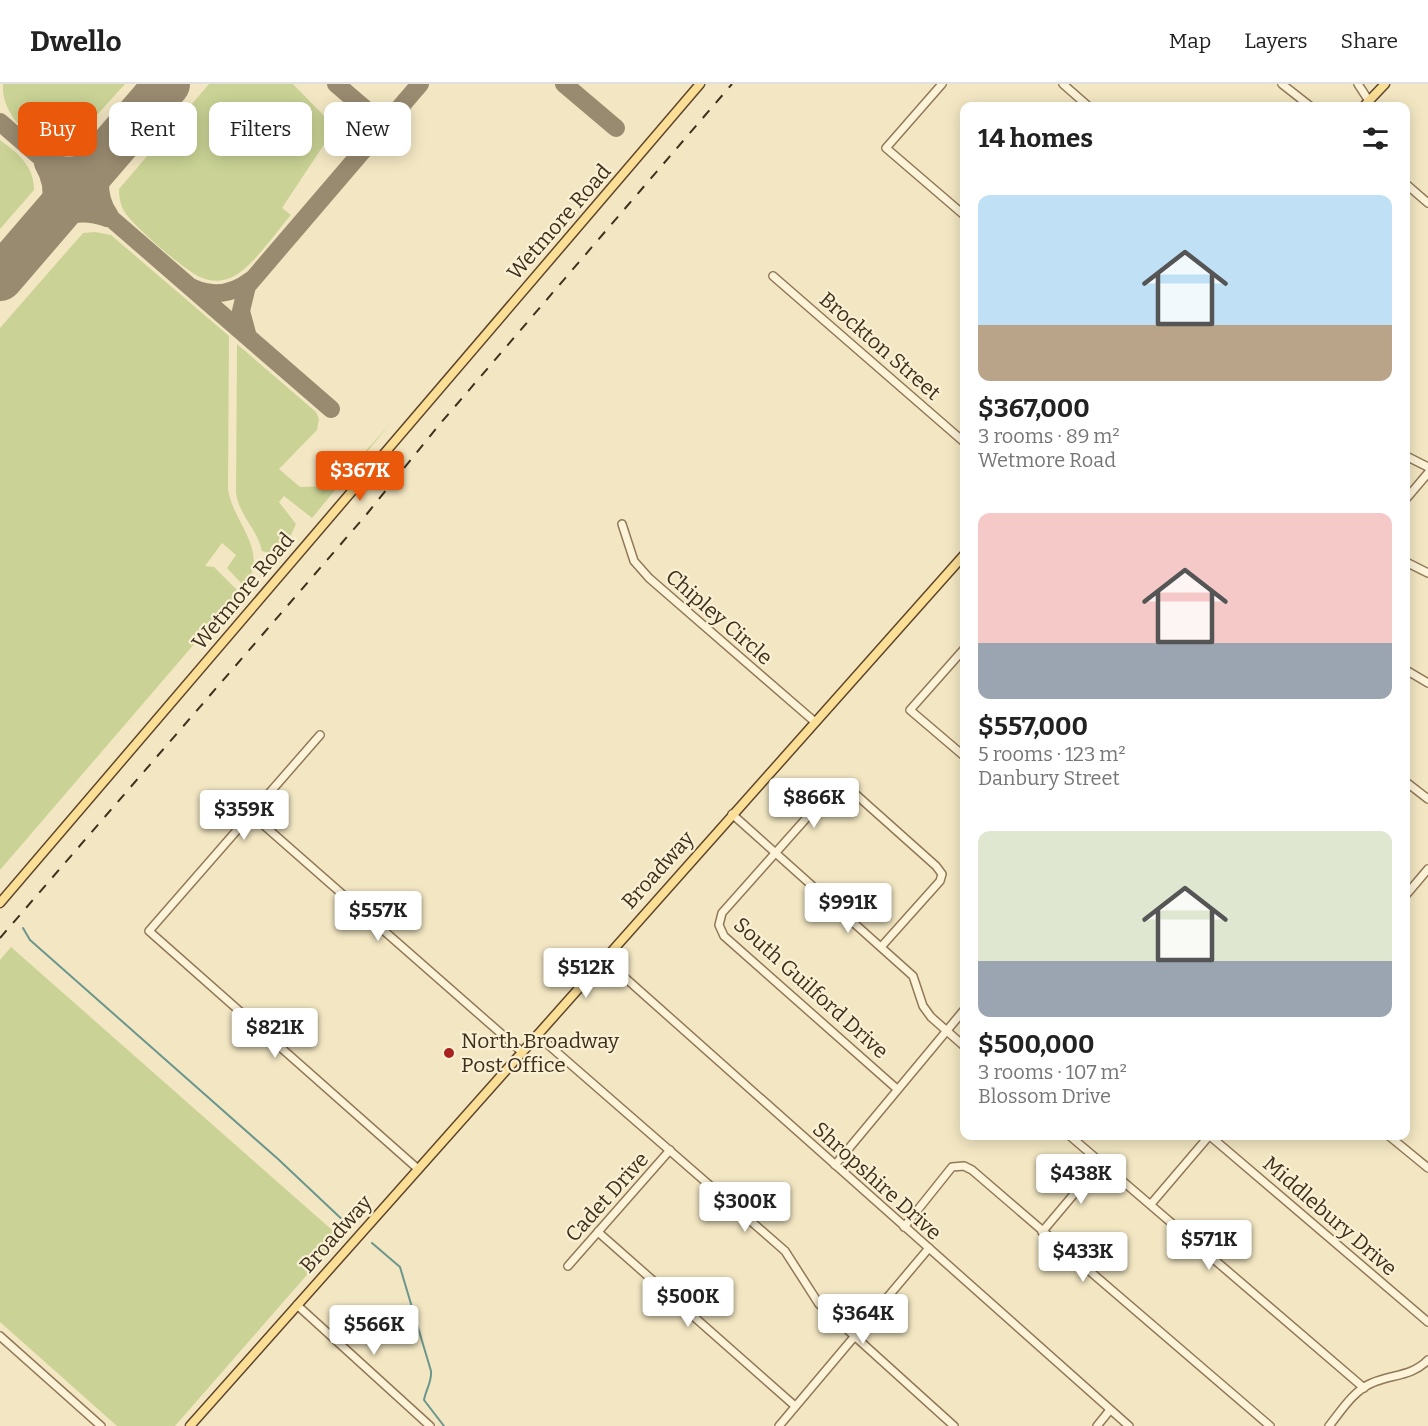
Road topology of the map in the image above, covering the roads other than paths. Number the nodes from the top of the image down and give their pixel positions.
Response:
1 (700, 84) edge
2 (942, 84) edge
3 (1063, 84) edge
4 (1282, 84) edge
5 (1358, 84) edge
6 (1385, 84) edge
7 (1083, 102) edge
8 (1305, 102) edge
9 (1365, 102) edge
10 (1368, 102) edge
11 (1410, 187) edge
12 (1428, 203) edge
13 (960, 212) edge
14 (773, 276) dead end
15 (960, 439) edge
16 (1410, 458) edge
17 (1428, 467) edge
18 (1428, 473) edge
19 (1410, 494) edge
20 (622, 524) dead end
21 (960, 559) edge
22 (1410, 564) edge
23 (1428, 573) edge
24 (960, 654) edge
25 (1410, 672) edge
26 (1428, 683) edge
27 (815, 722) junction
28 (321, 735) dead end
29 (960, 753) edge
30 (1410, 785) edge
31 (1428, 799) edge
32 (251, 814) junction
33 (732, 814) junction
34 (777, 854) junction
35 (1428, 869) edge
36 (1410, 890) edge
37 (0, 903) edge
38 (881, 947) junction
39 (604, 959) junction
40 (960, 1014) edge
41 (946, 1030) junction
42 (537, 1035) junction
43 (960, 1042) edge
44 (522, 1052) junction
45 (897, 1089) junction
46 (1075, 1140) edge
47 (1206, 1140) edge
48 (1215, 1140) edge
49 (1394, 1140) edge
50 (670, 1150) junction
51 (1101, 1162) junction
52 (835, 1165) junction
53 (1428, 1168) edge
54 (418, 1169) junction
55 (1150, 1204) junction
56 (904, 1227) junction
57 (598, 1232) junction
58 (1042, 1232) junction
59 (929, 1248) junction
60 (568, 1266) dead end
61 (297, 1305) junction
62 (1428, 1322) edge
63 (0, 1336) edge
64 (854, 1337) junction
65 (1428, 1360) edge
66 (1364, 1388) junction
67 (795, 1406) junction
68 (1110, 1410) junction
69 (1261, 1423) edge
70 (101, 1426) edge
71 (190, 1426) edge
72 (430, 1426) edge
73 (778, 1426) edge
74 (954, 1426) edge
75 (1097, 1426) edge
76 (1130, 1426) edge
77 (1270, 1426) edge
78 (1329, 1426) edge

1 - 37 main road, Wetmore Road
2 - 13 street
3 - 7 street
4 - 8 street
5 - 9 street
6 - 10 main road
11 - 12 street
14 - 15 street, Brockton Street
16 - 17 street
18 - 19 street
20 - 27 street, Chipley Circle
21 - 27 main road, Broadway
22 - 23 street
24 - 29 street
25 - 26 street
27 - 33 main road, Broadway
28 - 32 street
30 - 31 street
32 - 44 street
32 - 54 street
33 - 34 street
33 - 39 main road, Broadway
34 - 38 street
34 - 38 street
34 - 45 street, South Guilford Drive
35 - 36 street
38 - 41 street
39 - 42 main road, Broadway
39 - 52 street, Shropshire Drive
40 - 41 street
41 - 43 street
41 - 45 street
42 - 44 main road, Broadway
42 - 50 street
44 - 54 main road, Broadway
45 - 52 street
46 - 51 street
47 - 55 street
48 - 62 street, Middlebury Drive
49 - 53 street
50 - 57 street, Cadet Drive
50 - 64 street
51 - 55 street
51 - 58 street
52 - 56 street, Shropshire Drive
54 - 61 main road, Broadway
55 - 66 street
56 - 58 street
56 - 59 street, Shropshire Drive
57 - 60 street, Cadet Drive
57 - 67 street
58 - 69 street
59 - 64 street
59 - 68 street, Shropshire Drive
61 - 71 main road, Broadway
61 - 72 street
63 - 70 street
64 - 67 street
64 - 74 street
65 - 66 street
66 - 78 street
67 - 73 street
68 - 75 street
68 - 76 street, Shropshire Drive
69 - 77 street

